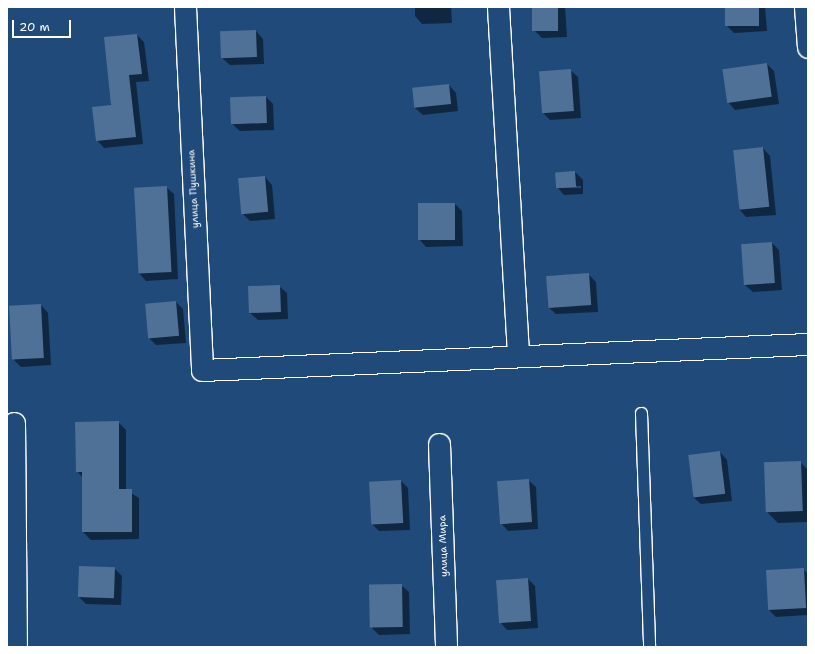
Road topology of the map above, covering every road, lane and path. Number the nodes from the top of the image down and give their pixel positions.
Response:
1 (185, 7) edge
2 (498, 7) edge
3 (805, 7) edge
4 (808, 46) edge
5 (808, 344) edge
6 (518, 354) junction
7 (640, 413) dead end
8 (14, 423) dead end
9 (439, 444) dead end
10 (16, 647) edge
11 (446, 647) edge
12 (649, 647) edge

1 - 6 street, улица Пушкина
2 - 6 street
3 - 4 street
5 - 6 street
7 - 12 lane
8 - 10 street
9 - 11 street, улица Мира

